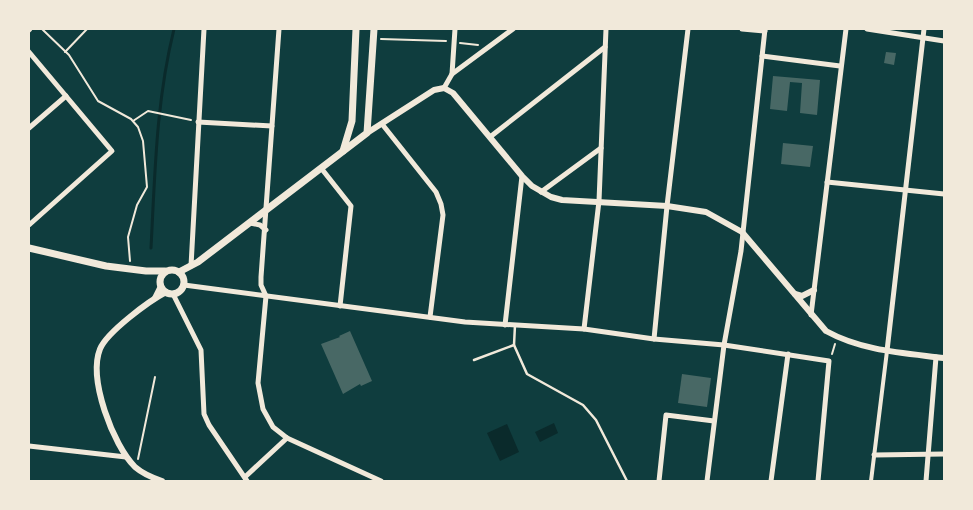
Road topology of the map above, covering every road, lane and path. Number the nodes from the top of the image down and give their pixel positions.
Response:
1 (86, 29) edge
2 (204, 29) edge
3 (278, 29) edge
4 (356, 29) edge
5 (374, 29) edge
6 (455, 29) edge
7 (513, 29) edge
8 (606, 29) edge
9 (688, 29) edge
10 (742, 29) edge
11 (846, 29) edge
12 (867, 29) edge
13 (924, 29) edge
14 (765, 30) edge
15 (374, 39) junction
16 (923, 39) junction
17 (944, 41) edge
18 (454, 42) junction
19 (488, 46) junction
20 (606, 47) junction
21 (29, 52) edge
22 (66, 52) dead end
23 (762, 56) junction
24 (840, 66) junction
25 (452, 74) junction
26 (444, 88) junction
27 (66, 96) junction
28 (133, 121) dead end
29 (198, 122) junction
30 (382, 124) junction
31 (272, 126) junction
32 (29, 128) edge
33 (367, 133) junction
34 (490, 137) junction
35 (601, 148) junction
36 (343, 151) junction
37 (321, 168) junction
38 (522, 176) junction
39 (827, 182) junction
40 (906, 190) junction
41 (541, 192) junction
42 (944, 194) edge
43 (599, 201) junction
44 (667, 206) junction
45 (266, 210) junction
46 (250, 223) junction
47 (29, 225) edge
48 (266, 230) junction
49 (742, 232) junction
50 (29, 248) edge
51 (195, 264) junction
52 (146, 271) junction
53 (165, 271) junction
54 (179, 272) junction
55 (184, 282) junction
56 (160, 284) junction
57 (814, 290) junction
58 (793, 292) junction
59 (170, 293) junction
60 (266, 296) junction
61 (154, 299) junction
62 (340, 306) junction
63 (811, 316) junction
64 (430, 317) junction
65 (505, 325) junction
66 (515, 325) junction
67 (584, 329) junction
68 (838, 338) junction
69 (654, 339) junction
70 (514, 345) junction
71 (724, 345) junction
72 (888, 351) junction
73 (788, 354) junction
74 (936, 357) junction
75 (944, 358) edge
76 (474, 360) dead end
77 (829, 361) junction
78 (155, 377) dead end
79 (714, 421) junction
80 (287, 438) junction
81 (29, 446) edge
82 (944, 454) edge
83 (874, 455) junction
84 (929, 455) junction
85 (126, 457) junction
86 (136, 468) junction
87 (152, 479) edge
88 (246, 479) edge
89 (162, 481) edge
90 (382, 481) edge
91 (627, 481) edge
92 (659, 481) edge
93 (707, 481) edge
94 (771, 481) edge
95 (818, 481) edge
96 (871, 481) edge
97 (926, 481) edge

1 - 22 path
2 - 29 street
3 - 31 street
4 - 36 main road
5 - 15 main road
6 - 18 street
7 - 19 street
8 - 20 street
9 - 44 street
10 - 14 street
11 - 24 street
12 - 16 street
13 - 16 street
14 - 23 street
15 - 18 path
15 - 33 main road
16 - 17 street
16 - 40 street
18 - 19 path
18 - 25 street
19 - 25 street
20 - 34 street
20 - 35 street
21 - 27 street
23 - 24 street
23 - 49 street
24 - 39 street
25 - 26 street
26 - 30 street
26 - 34 street
27 - 32 street
27 - 47 street
28 - 29 path
29 - 31 street
29 - 51 street
30 - 33 street
30 - 64 street
31 - 45 street
33 - 36 main road
34 - 38 street
35 - 41 street
35 - 43 street
36 - 37 main road
37 - 45 main road
37 - 62 street
38 - 41 street
38 - 65 street
39 - 40 street
39 - 57 street
40 - 42 street
40 - 72 street
41 - 43 street
43 - 44 street
43 - 67 street
44 - 49 street
44 - 69 street
45 - 46 main road
45 - 48 street
46 - 48 street
46 - 51 main road
48 - 60 street
49 - 58 street
49 - 71 street
50 - 52 main road
51 - 54 main road
51 - 55 main road
52 - 53 main road
52 - 56 main road
53 - 54 main road
53 - 56 main road
54 - 55 main road
55 - 59 main road
55 - 60 street
56 - 59 main road
56 - 61 street
57 - 58 street
57 - 63 street
58 - 63 street
59 - 61 street
59 - 88 street
60 - 62 street
60 - 80 street
61 - 85 street
62 - 64 street
63 - 68 street
64 - 65 street
65 - 66 street
66 - 67 street
66 - 70 lane
67 - 69 street
68 - 72 street
68 - 77 path
69 - 71 street
70 - 76 lane
70 - 91 lane
71 - 73 street
71 - 79 street
72 - 74 street
72 - 83 street
73 - 77 street
73 - 94 street
74 - 75 street
74 - 84 street
77 - 95 street
78 - 86 path
79 - 92 street
79 - 93 street
80 - 88 street
80 - 90 street
81 - 85 street
82 - 84 street
83 - 84 street
83 - 96 street
84 - 97 street
85 - 86 street
86 - 87 street
87 - 89 street

